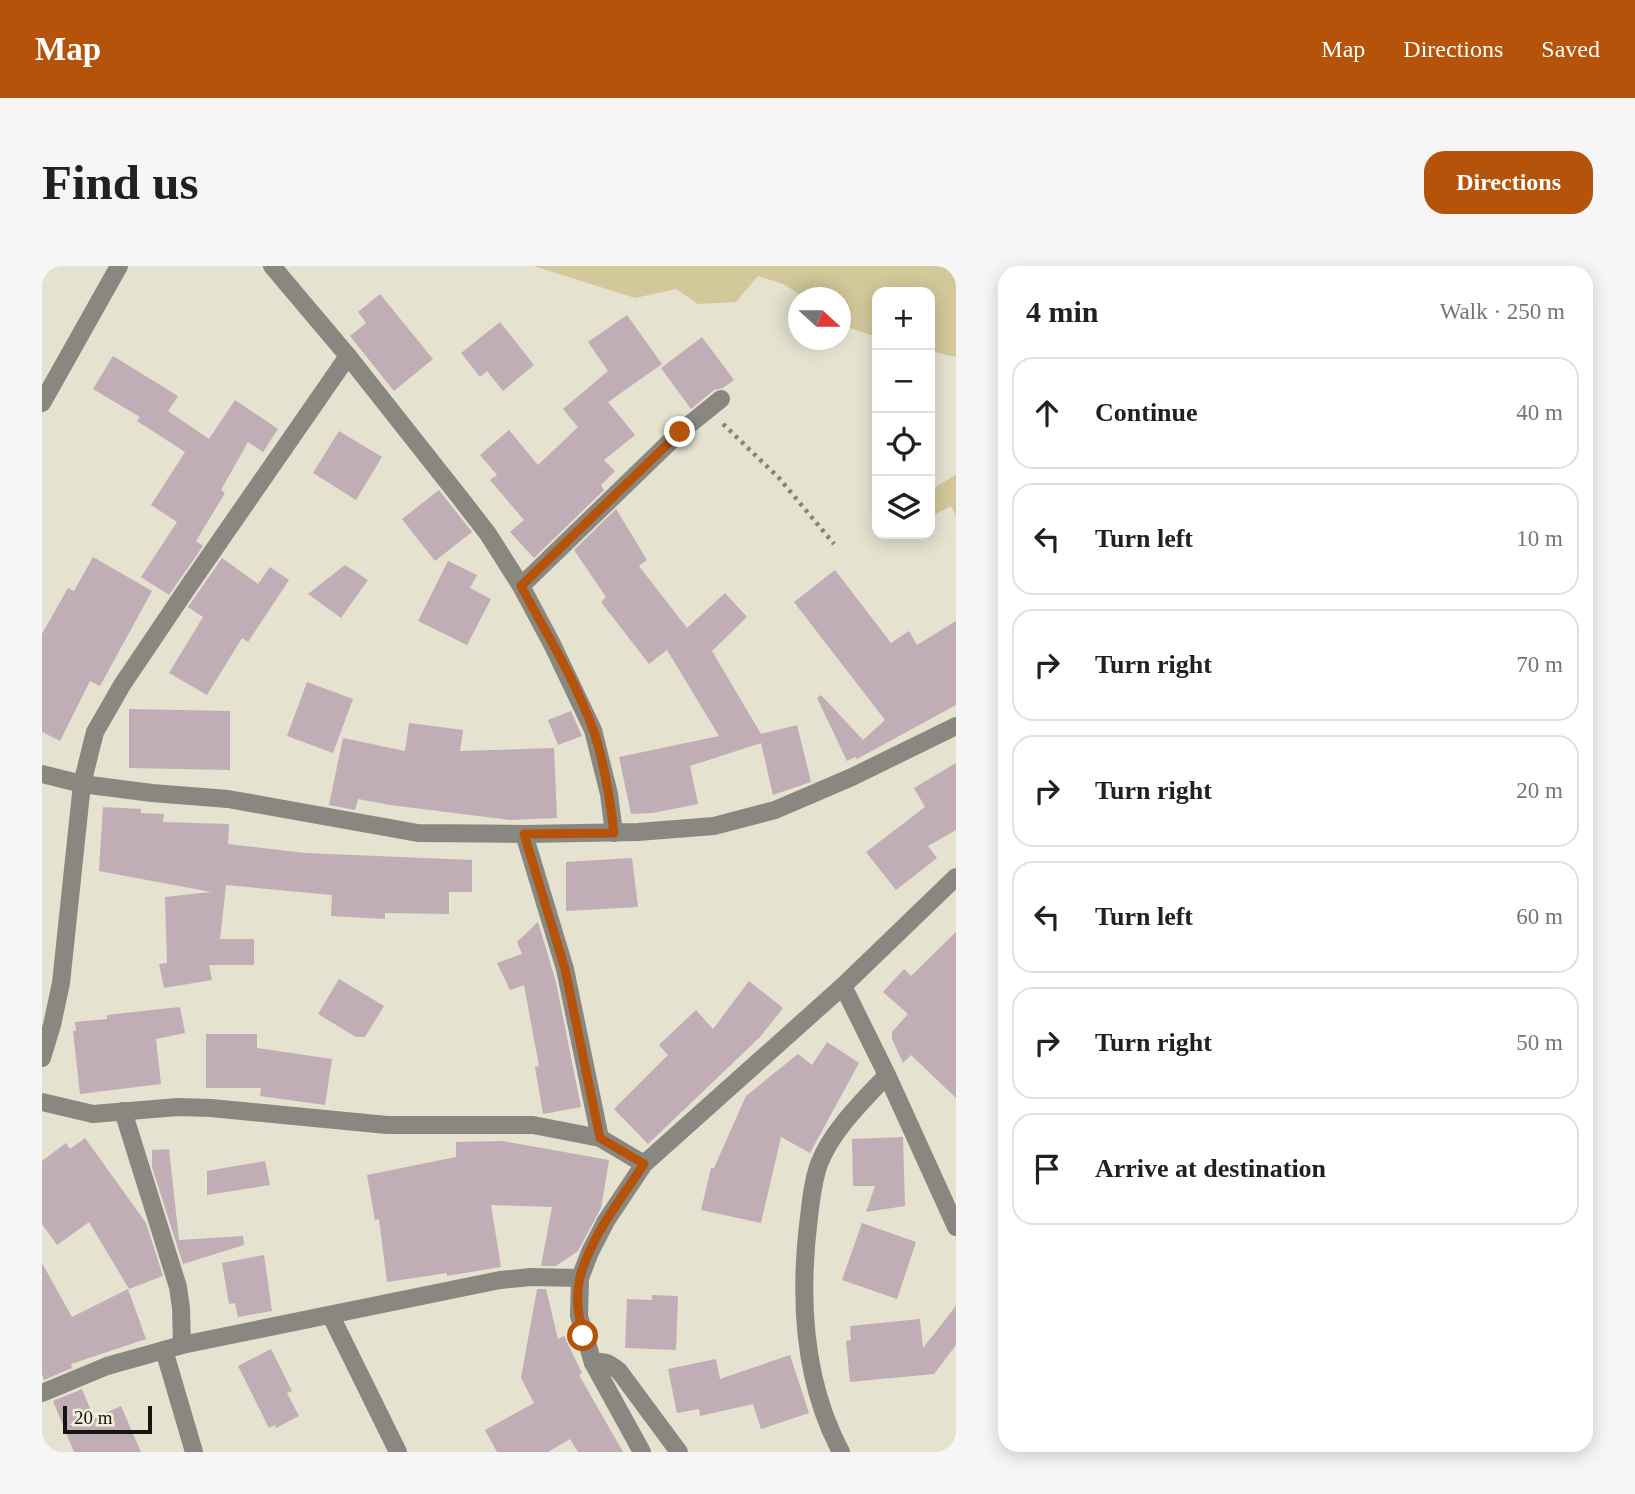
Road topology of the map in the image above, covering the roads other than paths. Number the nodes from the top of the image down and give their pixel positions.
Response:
1 (119, 266) edge
2 (272, 266) edge
3 (348, 356) junction
4 (42, 403) edge
5 (714, 404) road end
6 (521, 586) junction
7 (956, 726) edge
8 (42, 774) edge
9 (82, 784) junction
10 (614, 833) junction
11 (524, 834) junction
12 (956, 877) edge
13 (842, 986) junction
14 (42, 1058) edge
15 (887, 1075) junction
16 (42, 1102) edge
17 (123, 1111) junction
18 (600, 1138) junction
19 (644, 1164) junction
20 (956, 1227) edge
21 (580, 1278) junction
22 (331, 1316) junction
23 (183, 1345) junction
24 (164, 1350) junction
25 (593, 1363) junction
26 (42, 1392) edge
27 (194, 1452) edge
28 (398, 1452) edge
29 (642, 1452) edge
30 (679, 1452) edge
31 (841, 1452) edge

1 - 4 street
2 - 3 street
3 - 6 street
3 - 9 street
5 - 6 street
6 - 10 street
7 - 10 street
8 - 9 street
9 - 11 street
9 - 14 street
10 - 11 street
11 - 18 street
12 - 13 street
13 - 15 street
13 - 19 street
15 - 20 street
15 - 31 street
16 - 17 street
17 - 18 street
17 - 23 street
18 - 19 street
19 - 21 street
21 - 22 street
21 - 25 street
22 - 23 street
22 - 28 street
23 - 24 street
24 - 26 street
24 - 27 street
25 - 29 street
25 - 30 street

